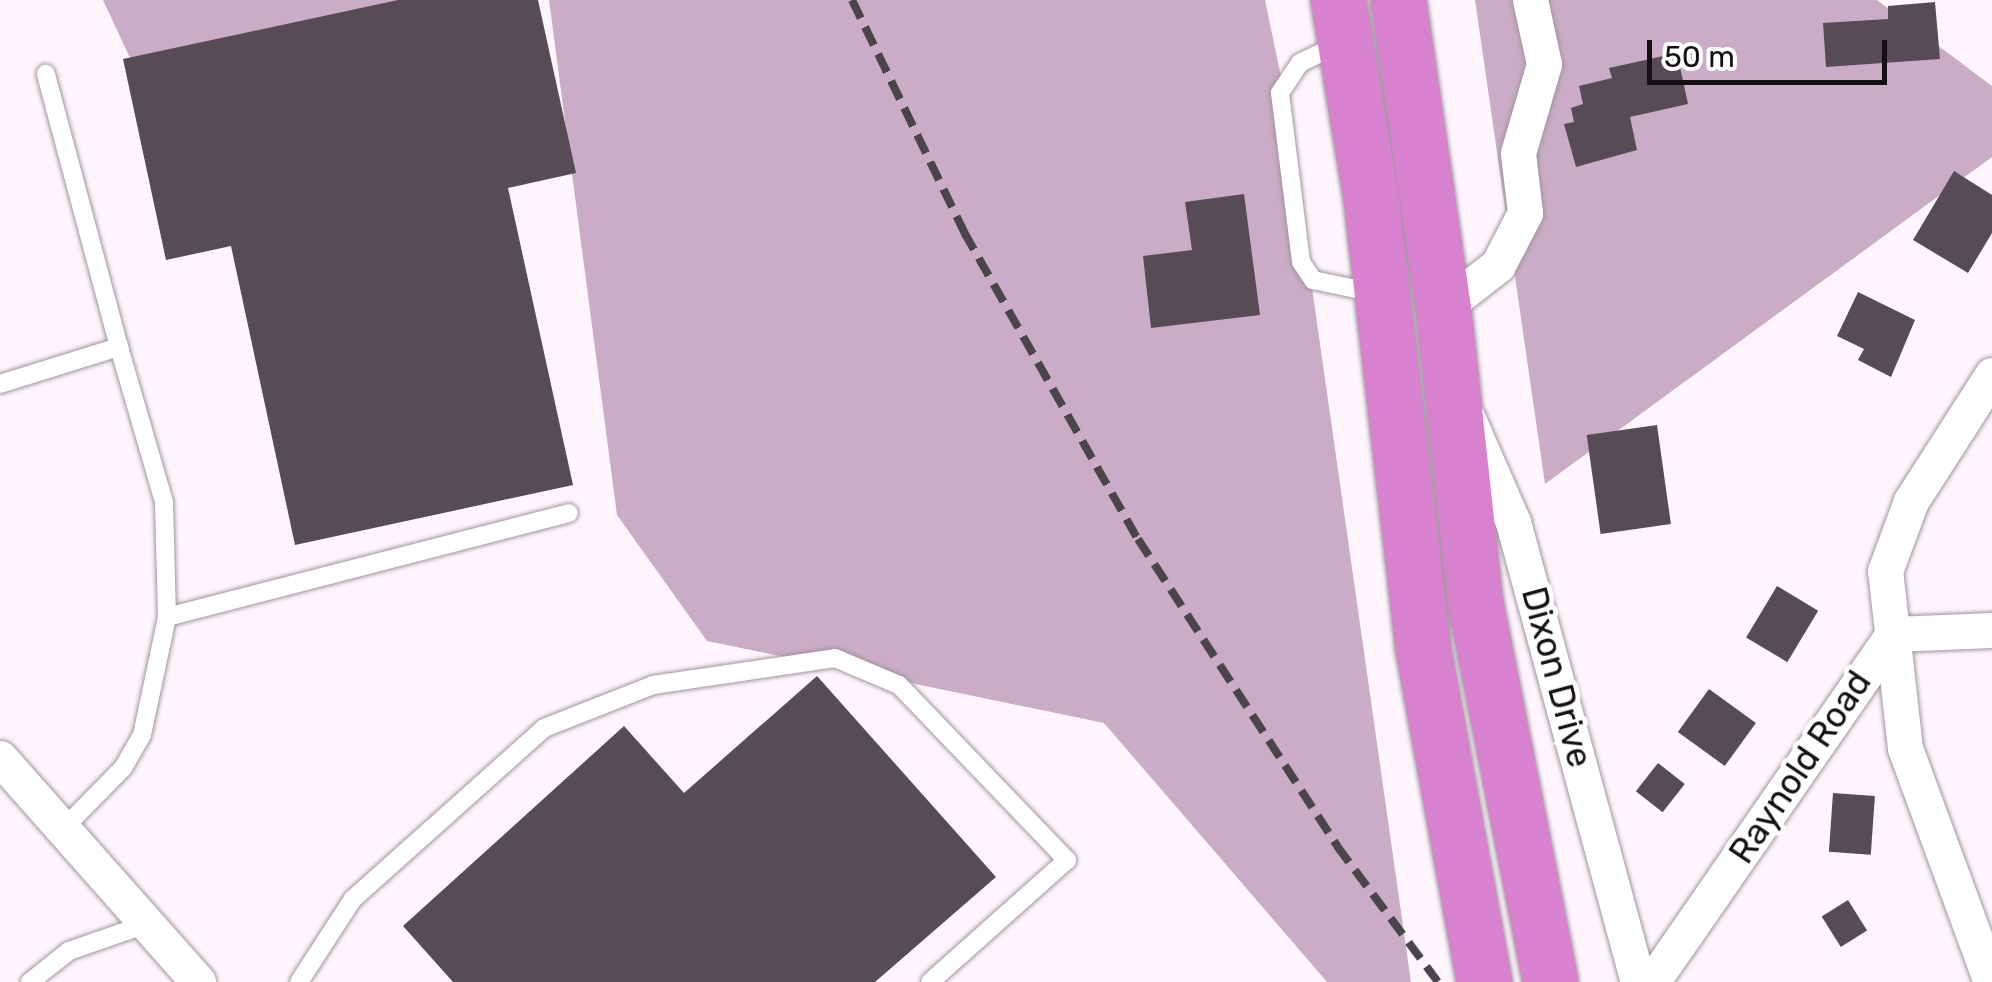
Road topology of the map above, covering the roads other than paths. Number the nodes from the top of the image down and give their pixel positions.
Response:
1 (1398, 0) edge
2 (1530, 0) edge
3 (1342, 20) edge
4 (46, 74) dead end
5 (1382, 294) junction
6 (1443, 308) junction
7 (119, 347) junction
8 (1992, 375) edge
9 (1452, 381) junction
10 (0, 384) edge
11 (570, 513) dead end
12 (166, 617) junction
13 (1992, 630) edge
14 (1890, 638) junction
15 (0, 758) edge
16 (63, 829) junction
17 (146, 924) junction
18 (30, 982) edge
19 (198, 982) edge
20 (298, 982) edge
21 (930, 982) edge
22 (1484, 982) edge
23 (1550, 982) edge
24 (1638, 982) edge
25 (1652, 982) edge
26 (1991, 982) edge

1 - 6 highway
2 - 6 street
3 - 5 highway
3 - 5 lane
4 - 7 lane
5 - 22 highway
6 - 9 highway
7 - 10 lane
7 - 12 lane
8 - 14 street
9 - 23 highway
9 - 24 street, Dixon Drive
11 - 12 lane
12 - 16 lane
13 - 14 street, Raynold Road
14 - 25 street, Raynold Road
14 - 26 street
15 - 16 street
16 - 17 street
17 - 18 lane
17 - 19 street
20 - 21 lane

